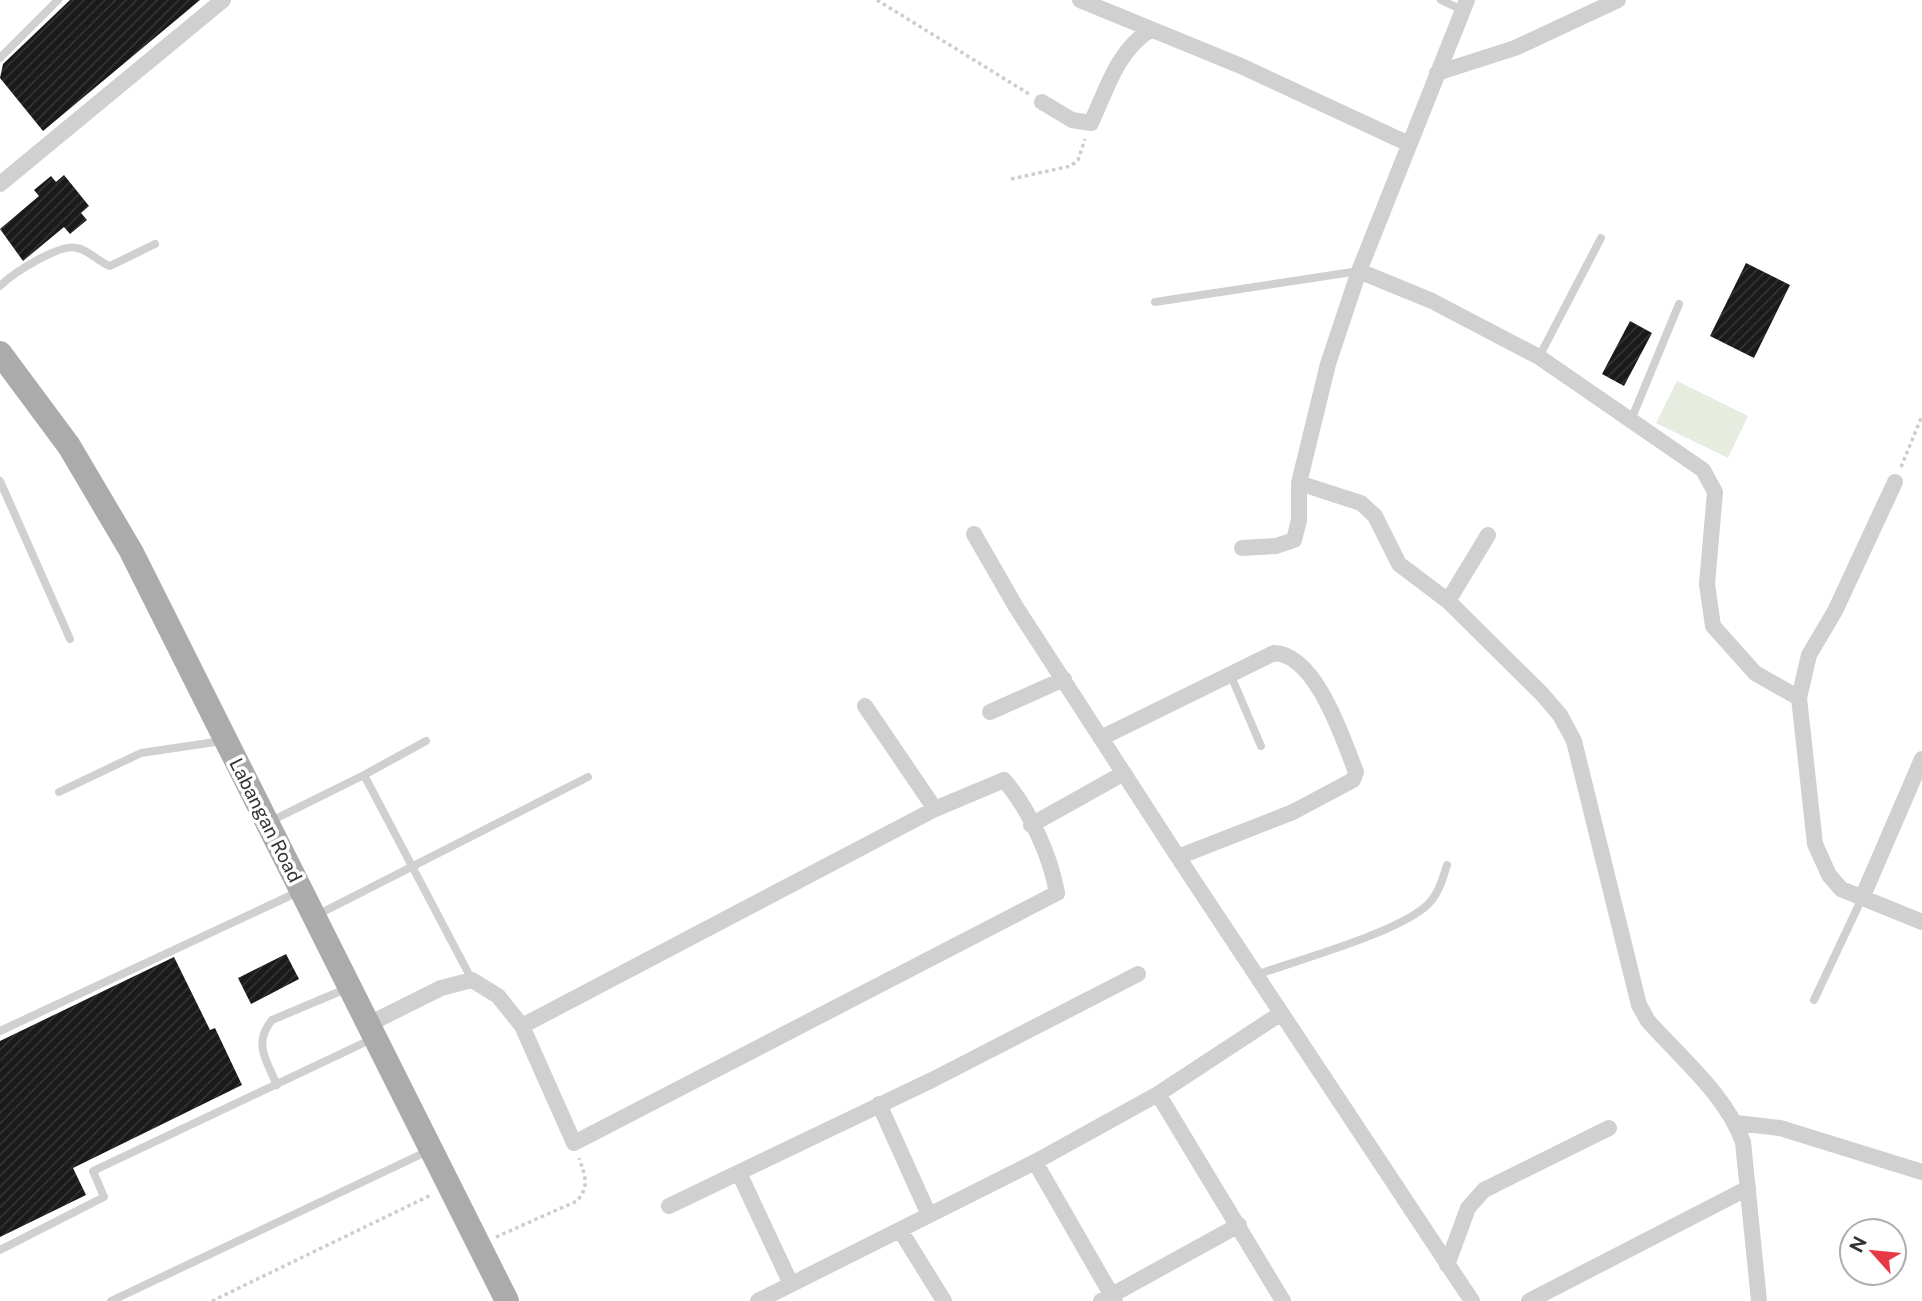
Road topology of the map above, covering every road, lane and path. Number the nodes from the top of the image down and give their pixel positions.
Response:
1 (58, 0) edge
2 (223, 0) edge
3 (877, 0) edge
4 (1080, 0) edge
5 (1441, 0) edge
6 (1618, 0) edge
7 (1465, 5) edge
8 (1150, 30) junction
9 (0, 58) edge
10 (1437, 73) junction
11 (1042, 102) joint
12 (1091, 123) junction
13 (1409, 144) junction
14 (1011, 179) dead end
15 (0, 184) edge
16 (1601, 238) dead end
17 (155, 244) dead end
18 (1359, 271) junction
19 (0, 286) edge
20 (1155, 302) dead end
21 (1679, 304) dead end
22 (0, 353) edge
23 (1539, 357) junction
24 (1922, 416) edge
25 (1631, 420) junction
26 (0, 481) edge
27 (1895, 482) joint
28 (1299, 483) junction
29 (974, 534) dead end
30 (1488, 535) dead end
31 (1242, 548) dead end
32 (1448, 601) junction
33 (70, 639) dead end
34 (1231, 676) junction
35 (1064, 679) junction
36 (1799, 698) junction
37 (865, 706) dead end
38 (989, 712) dead end
39 (1102, 737) junction
40 (225, 740) junction
41 (426, 741) dead end
42 (1261, 746) dead end
43 (1922, 759) edge
44 (1124, 773) junction
45 (364, 775) junction
46 (588, 777) dead end
47 (59, 792) dead end
48 (935, 809) junction
49 (268, 822) junction
50 (1031, 825) junction
51 (1178, 857) junction
52 (1447, 865) dead end
53 (415, 866) junction
54 (301, 890) junction
55 (1862, 898) junction
56 (314, 916) junction
57 (1922, 922) edge
58 (1138, 974) dead end
59 (1256, 975) junction
60 (472, 980) junction
61 (351, 986) junction
62 (1814, 1000) dead end
63 (1280, 1014) junction
64 (522, 1026) junction
65 (0, 1031) edge
66 (372, 1031) junction
67 (276, 1085) junction
68 (1158, 1094) junction
69 (879, 1104) junction
70 (1736, 1123) junction
71 (1609, 1128) dead end
72 (574, 1143) junction
73 (431, 1150) junction
74 (1035, 1162) junction
75 (739, 1172) junction
76 (1922, 1172) edge
77 (449, 1187) junction
78 (1748, 1188) junction
79 (669, 1206) dead end
80 (929, 1215) junction
81 (1239, 1225) junction
82 (900, 1230) junction
83 (479, 1244) junction
84 (0, 1250) edge
85 (1447, 1265) junction
86 (792, 1284) junction
87 (1109, 1299) edge
88 (111, 1301) edge
89 (212, 1301) edge
90 (508, 1301) edge
91 (758, 1301) edge
92 (944, 1301) edge
93 (1283, 1301) edge
94 (1472, 1301) edge
95 (1529, 1301) edge
96 (1759, 1301) edge

1 - 9 lane
2 - 15 street
3 - 11 path
4 - 8 street
5 - 7 lane
6 - 10 street
7 - 10 street
8 - 12 street
8 - 13 street
10 - 13 street
11 - 12 street
12 - 14 path
13 - 18 street
16 - 23 lane
17 - 19 lane
18 - 20 lane
18 - 23 street
18 - 28 street
21 - 25 lane
22 - 40 main road, Labangan Road
23 - 25 street
24 - 27 path
25 - 36 street
26 - 33 lane
27 - 36 street
28 - 31 street
28 - 32 street
29 - 35 street
30 - 32 street
32 - 70 street
34 - 39 street
34 - 42 lane
34 - 51 street
35 - 38 street
35 - 39 street
36 - 55 street
37 - 48 street
39 - 44 street
40 - 47 lane
40 - 49 main road, Labangan Road
41 - 45 lane
43 - 55 street
44 - 50 street
44 - 51 street
45 - 49 lane
45 - 53 lane
46 - 53 lane
48 - 50 street
48 - 64 street
49 - 54 main road, Labangan Road
50 - 72 street
51 - 59 street
52 - 59 lane
53 - 56 lane
53 - 60 lane
54 - 56 main road, Labangan Road
54 - 65 lane
55 - 57 street
55 - 62 lane
56 - 61 main road, Labangan Road
58 - 69 street
59 - 63 street
60 - 64 street
60 - 66 street
61 - 66 main road, Labangan Road
61 - 67 lane
63 - 68 street
63 - 85 street
64 - 72 street
66 - 67 lane
66 - 73 main road, Labangan Road
67 - 84 lane
68 - 74 street
68 - 81 street
69 - 75 street
69 - 80 street
70 - 76 street
70 - 78 street
71 - 85 street
72 - 83 path
73 - 77 main road, Labangan Road
73 - 88 lane
74 - 80 street
74 - 87 street
75 - 79 street
75 - 86 street
77 - 83 main road, Labangan Road
77 - 89 path
78 - 95 street
78 - 96 street
80 - 82 street
81 - 87 street
81 - 93 street
82 - 86 street
82 - 92 street
83 - 90 main road, Labangan Road
85 - 94 street
86 - 91 street

